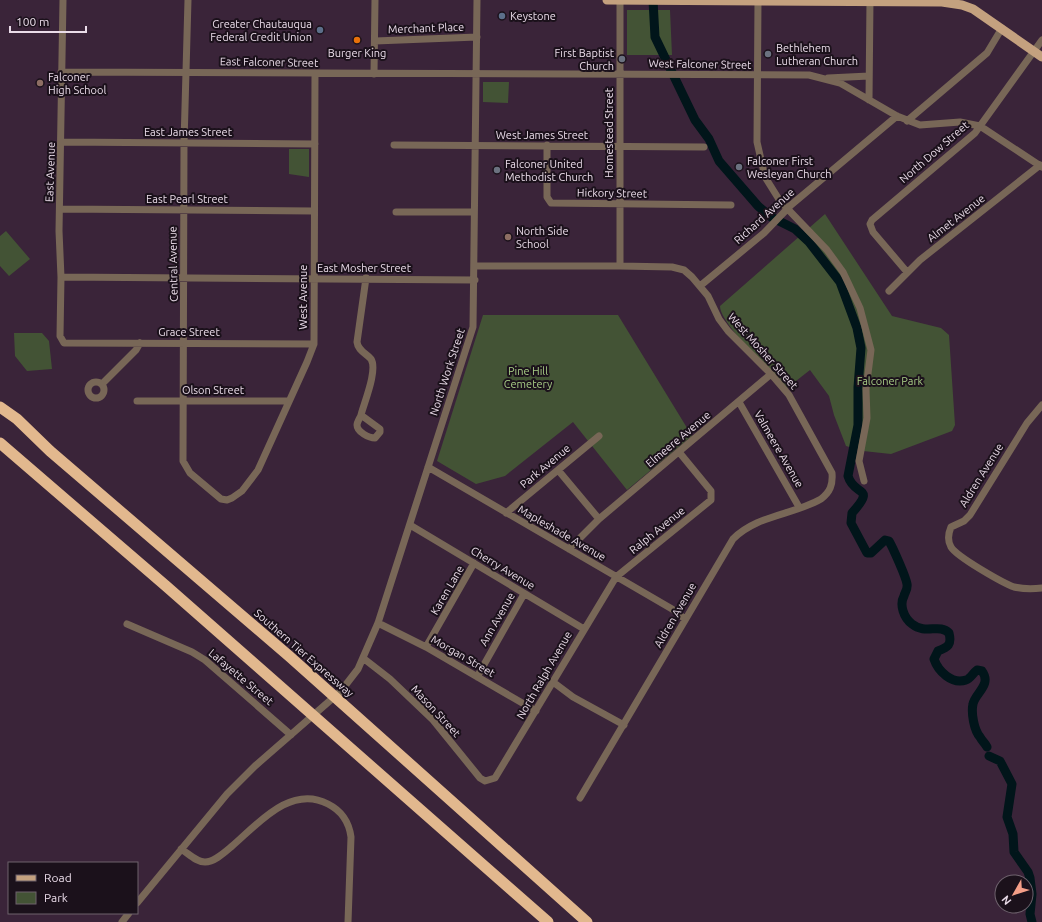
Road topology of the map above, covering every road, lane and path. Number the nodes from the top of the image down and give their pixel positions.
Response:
1 (63, 0) edge
2 (188, 0) edge
3 (375, 0) edge
4 (478, 0) edge
5 (607, 0) edge
6 (620, 0) edge
7 (758, 0) edge
8 (646, 1) edge
9 (870, 1) edge
10 (1002, 28) junction
11 (477, 37) junction
12 (1042, 40) edge
13 (375, 41) junction
14 (1034, 51) junction
15 (1042, 57) edge
16 (61, 72) junction
17 (185, 72) junction
18 (315, 73) junction
19 (374, 74) junction
20 (478, 74) junction
21 (620, 75) junction
22 (758, 76) junction
23 (870, 76) junction
24 (826, 78) junction
25 (869, 100) junction
26 (897, 116) junction
27 (907, 121) junction
28 (980, 126) junction
29 (62, 142) junction
30 (184, 143) junction
31 (315, 144) junction
32 (394, 145) dead end
33 (476, 145) junction
34 (547, 145) junction
35 (620, 146) junction
36 (704, 147) dead end
37 (1041, 166) edge
38 (620, 204) junction
39 (731, 205) dead end
40 (60, 209) junction
41 (787, 209) junction
42 (183, 210) junction
43 (314, 211) junction
44 (396, 212) dead end
45 (474, 212) junction
46 (474, 266) junction
47 (620, 266) junction
48 (907, 272) junction
49 (61, 276) junction
50 (185, 276) junction
51 (314, 278) junction
52 (366, 278) junction
53 (475, 280) junction
54 (700, 286) junction
55 (889, 291) dead end
56 (64, 343) joint
57 (140, 343) junction
58 (184, 343) junction
59 (314, 344) junction
60 (771, 374) junction
61 (102, 384) dead end
62 (137, 401) dead end
63 (289, 401) junction
64 (183, 402) junction
65 (739, 402) junction
66 (1042, 405) edge
67 (0, 407) edge
68 (360, 415) dead end
69 (599, 436) dead end
70 (0, 444) edge
71 (679, 452) junction
72 (428, 467) junction
73 (558, 470) junction
74 (864, 481) dead end
75 (830, 489) joint
76 (232, 498) joint
77 (799, 507) junction
78 (506, 513) junction
79 (598, 519) junction
80 (410, 526) junction
81 (568, 549) junction
82 (474, 563) junction
83 (616, 577) junction
84 (1042, 588) edge
85 (524, 594) junction
86 (685, 619) junction
87 (378, 623) junction
88 (127, 624) dead end
89 (584, 629) junction
90 (426, 647) junction
91 (363, 658) junction
92 (477, 677) junction
93 (553, 682) junction
94 (536, 711) junction
95 (624, 725) junction
96 (291, 735) junction
97 (489, 781) joint
98 (580, 798) dead end
99 (181, 849) junction
100 (138, 902) edge
101 (128, 914) edge
102 (122, 922) edge
103 (348, 922) edge
104 (548, 922) edge
105 (587, 922) edge

1 - 16 street, East Avenue
2 - 17 street, Central Avenue
3 - 13 street
4 - 11 street, North Work Street
5 - 6 main road
6 - 8 main road
6 - 21 street, Homestead Street
7 - 8 main road
7 - 9 main road
7 - 22 street
9 - 10 main road
9 - 23 street
10 - 14 main road
10 - 27 street
11 - 13 street, Merchant Place
11 - 20 street, North Work Street
12 - 14 street, North Dow Street
13 - 19 street
14 - 15 main road
14 - 28 street, North Dow Street
16 - 17 street, East Falconer Street
16 - 29 street, East Avenue
17 - 18 street, East Falconer Street
17 - 30 street, Central Avenue
18 - 19 street, East Falconer Street
18 - 31 street, West Avenue
19 - 20 street, East Falconer Street
20 - 21 street, West Falconer Street
20 - 33 street, North Work Street
21 - 22 street, West Falconer Street
21 - 35 street, Homestead Street
22 - 24 street, West Falconer Street
22 - 41 street
23 - 24 street
23 - 25 street
24 - 25 street, West Falconer Street
25 - 26 street, West Falconer Street
26 - 27 street, West Falconer Street
26 - 41 street, Richard Avenue
27 - 28 street, West Falconer Street
28 - 37 street, West Falconer Street
28 - 48 street, North Dow Street
29 - 30 street, East James Street
29 - 40 street, East Avenue
30 - 31 street, East James Street
30 - 42 street, Central Avenue
31 - 43 street, West Avenue
32 - 33 street
33 - 34 street, West James Street
33 - 45 street, North Work Street
34 - 35 street, West James Street
34 - 38 street, Hickory Street
35 - 36 street, West James Street
35 - 38 street, Homestead Street
37 - 48 street, Almet Avenue
38 - 39 street, Hickory Street
38 - 47 street, Homestead Street
40 - 42 street, East Pearl Street
40 - 49 street, East Avenue
41 - 54 street, Richard Avenue
41 - 74 street
42 - 43 street, East Pearl Street
42 - 50 street, Central Avenue
43 - 51 street, West Avenue
44 - 45 street
45 - 46 street, North Work Street
46 - 47 street, West Mosher Street
46 - 53 street, North Work Street
47 - 54 street, West Mosher Street
48 - 55 street, Almet Avenue
49 - 50 street, East Mosher Street
49 - 56 street, East Avenue
50 - 51 street, East Mosher Street
50 - 58 street, Central Avenue
51 - 52 street, East Mosher Street
51 - 59 street, West Avenue
52 - 53 street, East Mosher Street
52 - 68 street
53 - 72 street, North Work Street
54 - 60 street, West Mosher Street
56 - 57 street, Grace Street
57 - 58 street, Grace Street
57 - 61 street
58 - 59 street, Grace Street
58 - 64 street, Central Avenue
59 - 63 street, West Avenue
60 - 65 street, Elmeere Avenue
60 - 75 street, West Mosher Street
62 - 64 street, Olson Street
63 - 64 street, Olson Street
63 - 76 street, West Avenue
64 - 76 street, Central Avenue
65 - 71 street, Elmeere Avenue
65 - 77 street, Valmeere Avenue
66 - 84 street, Aldren Avenue
67 - 105 highway, Southern Tier Expressway
69 - 73 street, Park Avenue
70 - 104 highway
71 - 79 street, Elmeere Avenue
71 - 83 street, Ralph Avenue
72 - 78 street, Mapleshade Avenue
72 - 80 street, North Work Street
73 - 78 street, Park Avenue
73 - 79 street
75 - 77 street, Aldren Avenue
77 - 86 street, Aldren Avenue
78 - 81 street, Mapleshade Avenue
79 - 81 street, Elmeere Avenue
80 - 82 street, Cherry Avenue
80 - 87 street, North Work Street
81 - 83 street, Mapleshade Avenue
82 - 85 street, Cherry Avenue
82 - 90 street, Karen Lane
83 - 86 street, Mapleshade Avenue
83 - 89 street, North Ralph Avenue
85 - 89 street, Cherry Avenue
85 - 92 street, Ann Avenue
86 - 95 street, Aldren Avenue
87 - 90 street, Morgan Street
87 - 91 street, North Work Street
88 - 96 street, Lafayette Street
89 - 93 street, North Ralph Avenue
90 - 92 street, Morgan Street
91 - 96 street, North Work Street
91 - 97 street, Mason Street
92 - 94 street, Morgan Street
93 - 94 street, North Ralph Avenue
93 - 95 street
94 - 97 street, North Ralph Avenue
95 - 98 street, Aldren Avenue
96 - 99 street, North Work Street
99 - 100 street, North Work Street
99 - 103 street
101 - 102 street

